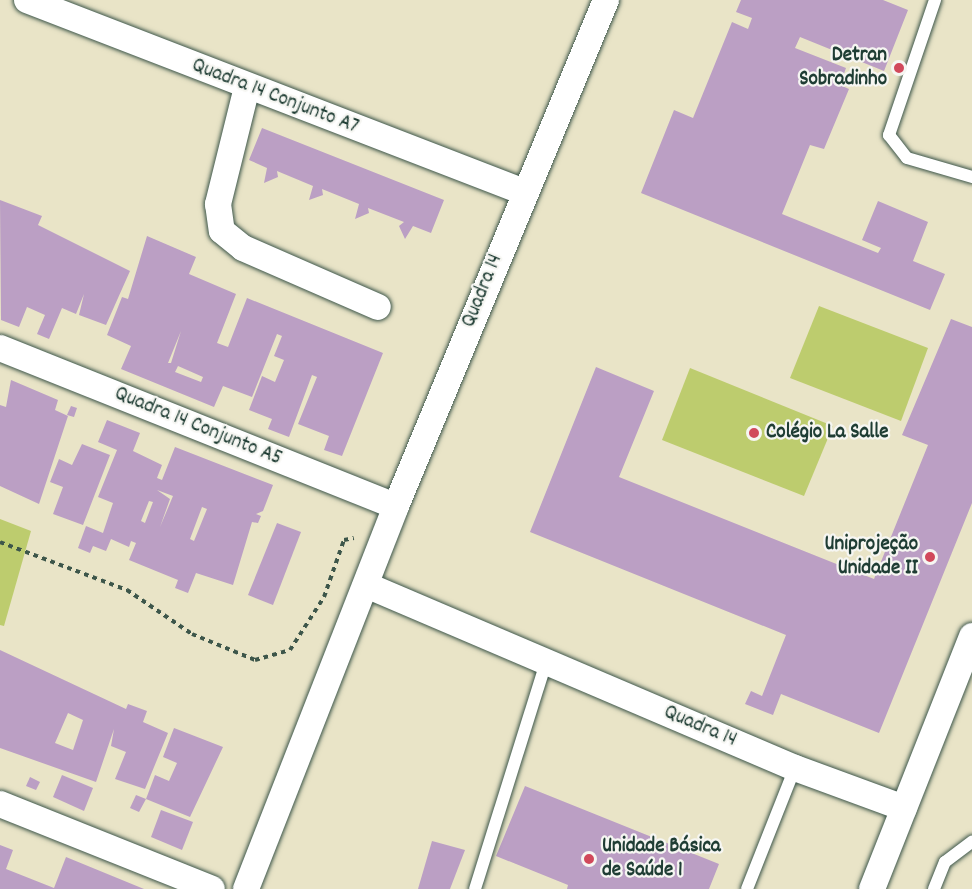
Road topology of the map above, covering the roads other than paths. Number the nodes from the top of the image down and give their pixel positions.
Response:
1 (27, 0) edge
2 (606, 0) edge
3 (935, 0) edge
4 (247, 87) junction
5 (972, 177) edge
6 (524, 192) junction
7 (378, 307) dead end
8 (0, 348) edge
9 (396, 506) junction
10 (366, 585) junction
11 (972, 636) edge
12 (546, 662) junction
13 (795, 768) junction
14 (0, 804) edge
15 (904, 808) junction
16 (972, 842) edge
17 (212, 889) edge
18 (246, 889) edge
19 (475, 889) edge
20 (747, 889) edge
21 (872, 889) edge
22 (934, 889) edge

1 - 4 street, Quadra 14 Conjunto A7
2 - 6 street, Quadra 14
3 - 5 lane
4 - 6 street, Quadra 14 Conjunto A7
4 - 7 street
6 - 9 street, Quadra 14
8 - 9 street, Quadra 14 Conjunto A5
9 - 10 street, Quadra 14
10 - 12 street, Quadra 14
10 - 18 street, Quadra 14
11 - 15 street
12 - 13 street, Quadra 14
12 - 19 lane
13 - 15 street, Quadra 14
13 - 20 lane
14 - 17 street
15 - 21 street
16 - 22 lane

